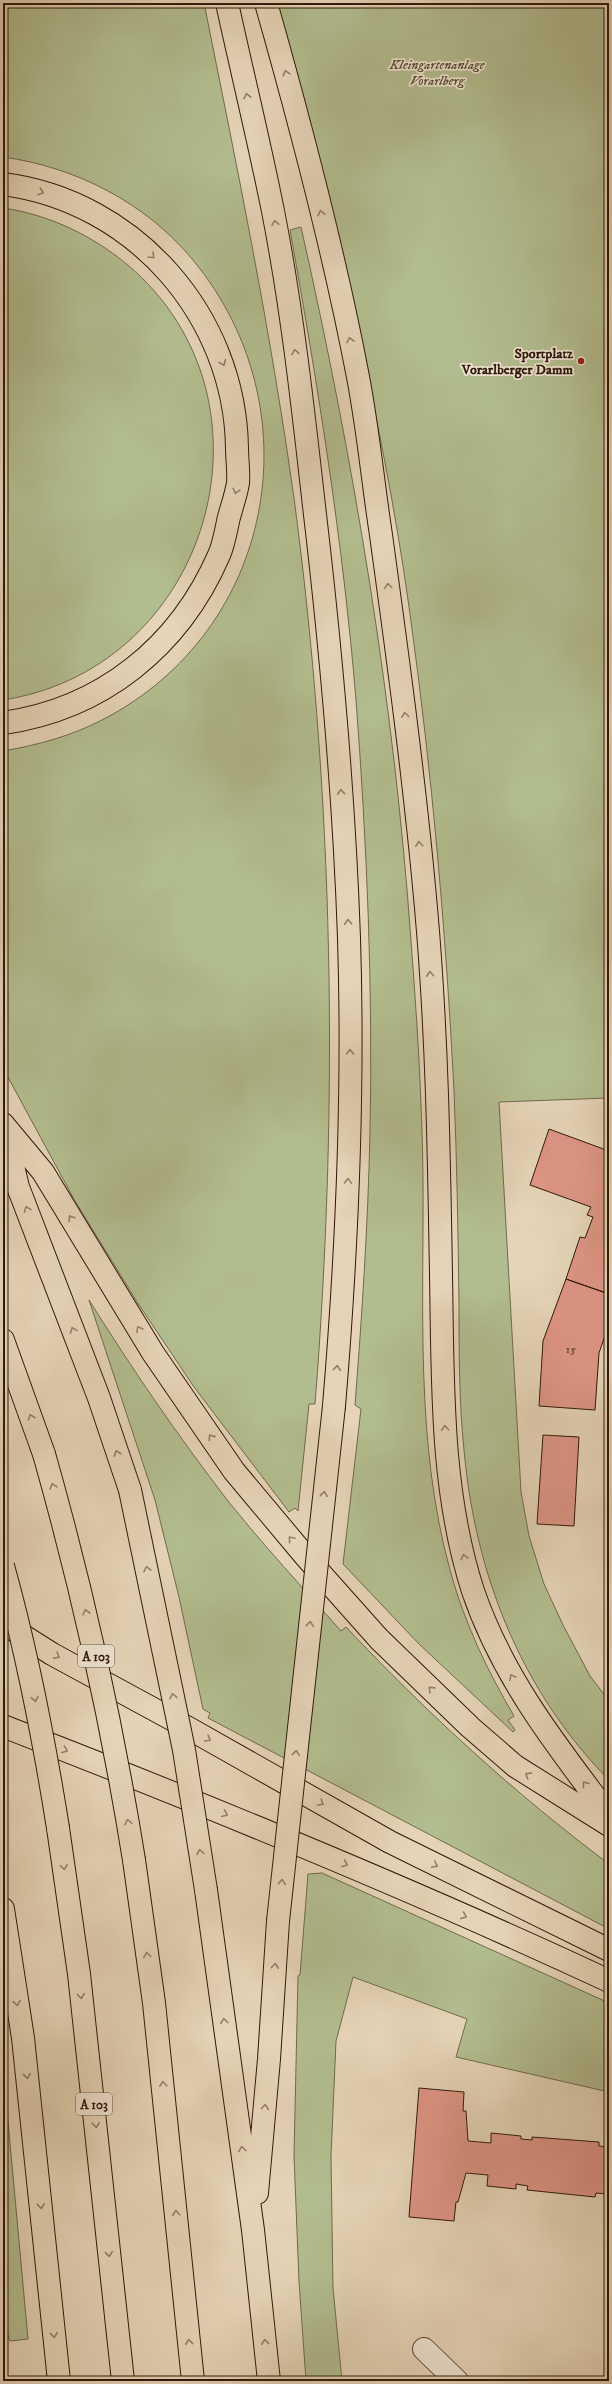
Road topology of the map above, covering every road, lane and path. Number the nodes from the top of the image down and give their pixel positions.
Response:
1 (227, 3) edge
2 (266, 3) edge
3 (3, 184) edge
4 (3, 723) edge
5 (3, 1125) edge
6 (3, 1340) edge
7 (3, 1566) edge
8 (3, 1623) edge
9 (3, 1726) edge
10 (609, 1815) edge
11 (609, 1825) edge
12 (3, 1909) edge
13 (609, 1950) edge
14 (609, 1981) edge
15 (253, 2230) junction
16 (424, 2349) dead end
17 (59, 2381) edge
18 (123, 2381) edge
19 (193, 2381) edge
20 (269, 2381) edge
21 (457, 2381) edge

15 -> 1 highway, bridge
10 -> 2 highway
3 -> 4 highway
11 -> 5 highway
15 -> 5 highway, bridge
19 -> 6 highway, A 103, bridge
7 -> 18 highway, A 103, bridge
8 -> 13 highway
9 -> 14 highway
12 -> 17 highway
20 -> 15 highway
16 - 21 street

